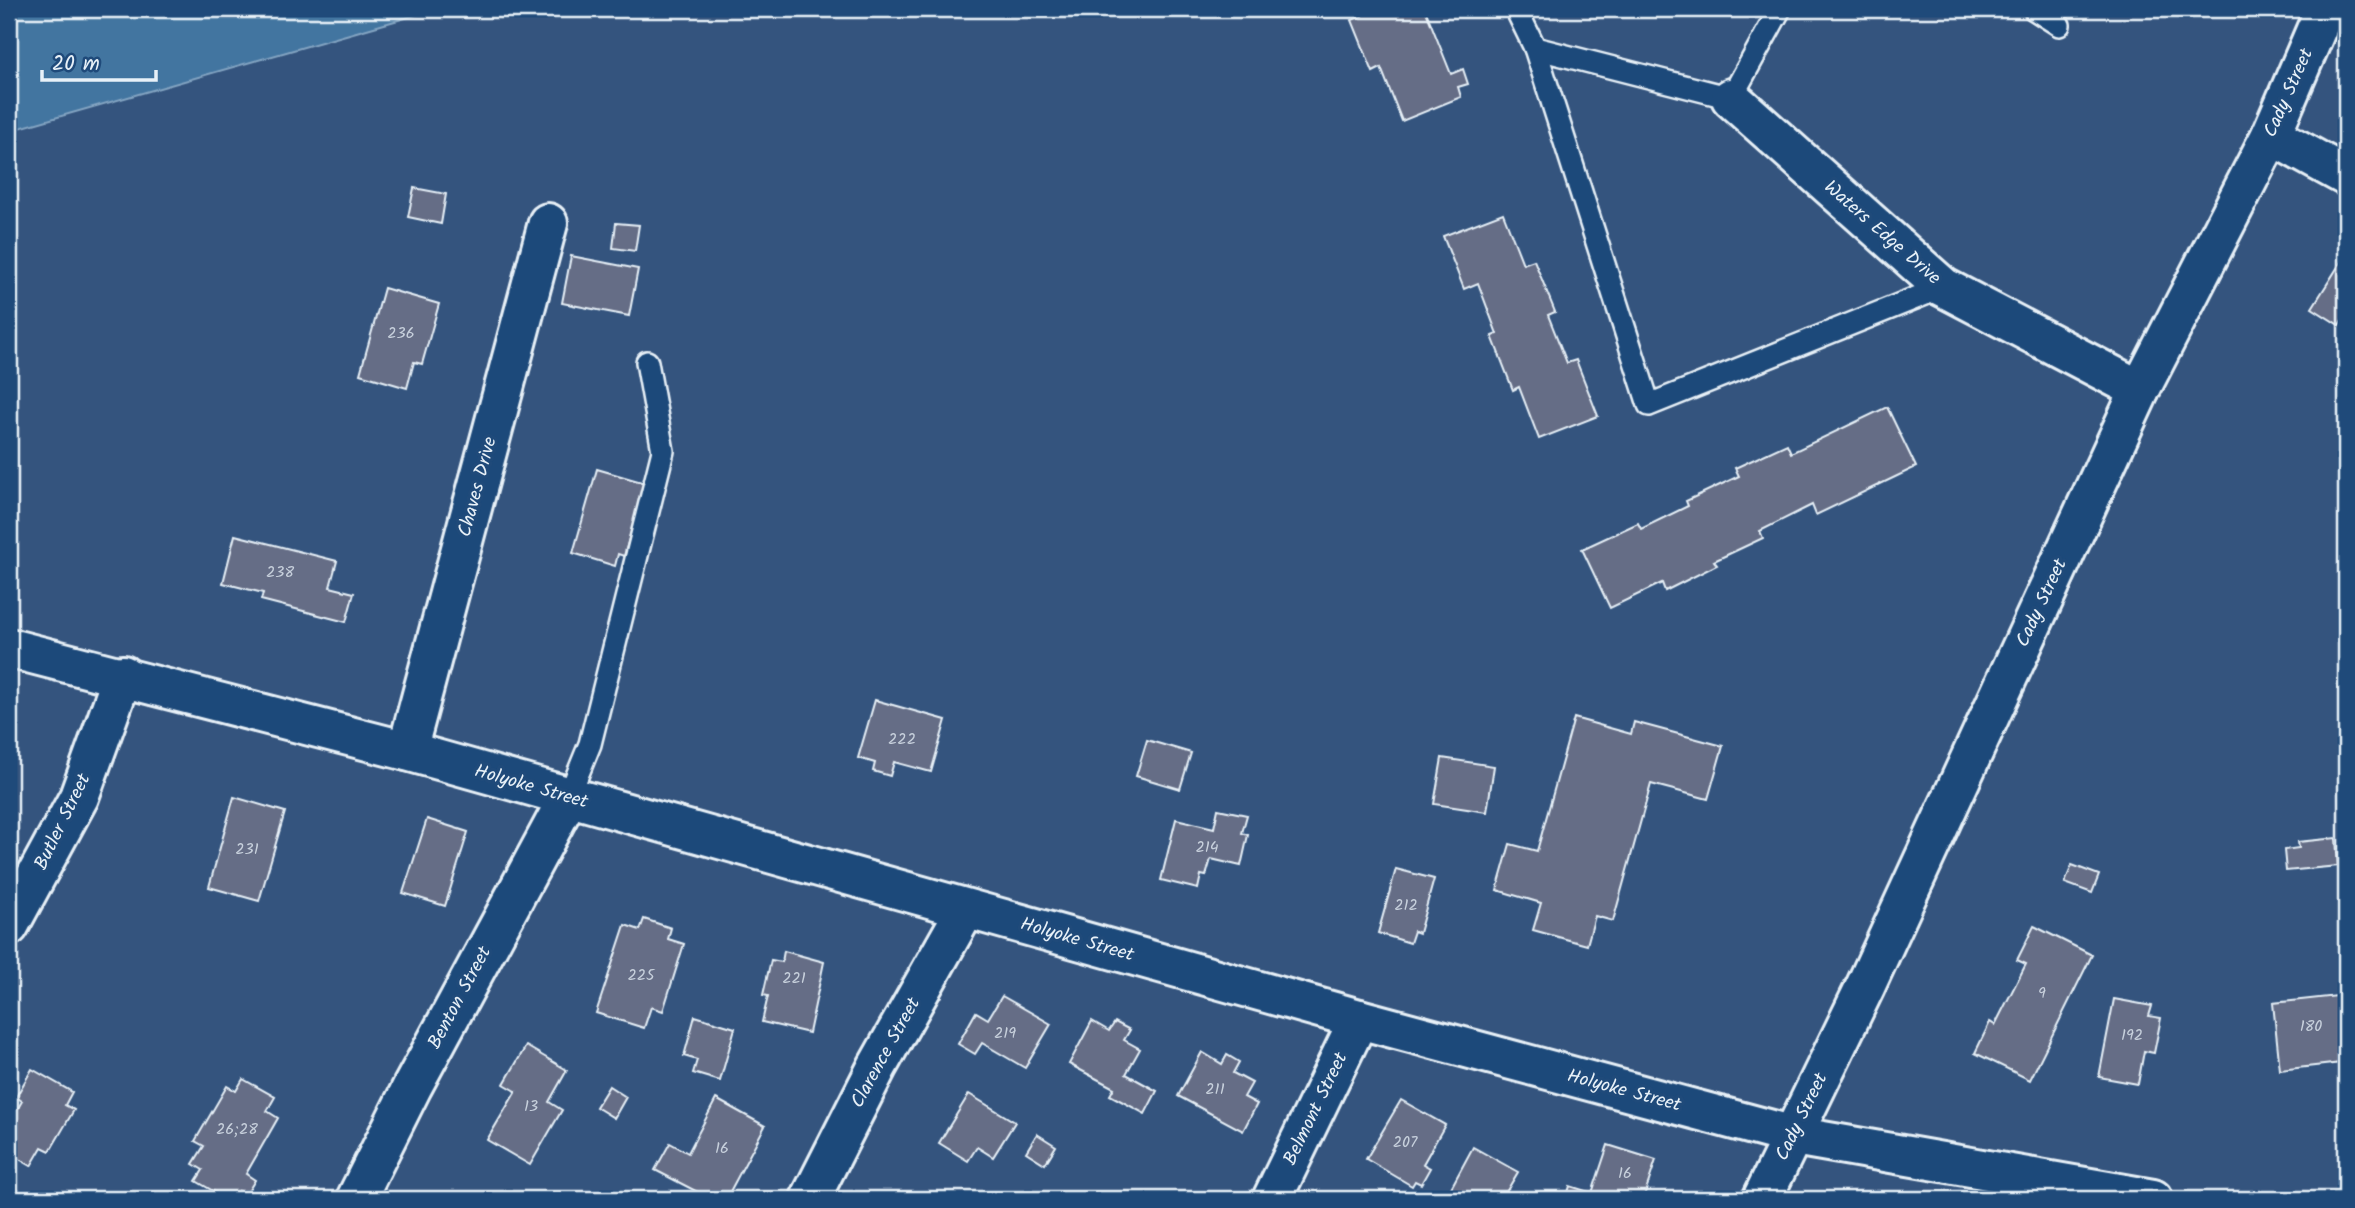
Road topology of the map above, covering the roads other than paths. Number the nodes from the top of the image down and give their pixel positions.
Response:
1 (1516, 9) edge
2 (1780, 9) edge
3 (2034, 9) edge
4 (2325, 9) edge
5 (2059, 25) dead end
6 (1535, 48) junction
7 (1731, 98) junction
8 (2271, 135) junction
9 (2346, 176) edge
10 (548, 223) dead end
11 (1943, 287) junction
12 (647, 362) dead end
13 (2140, 390) junction
14 (9, 648) edge
15 (123, 675) junction
16 (407, 751) junction
17 (568, 798) junction
18 (966, 909) junction
19 (9, 926) edge
20 (1359, 1020) junction
21 (1794, 1136) junction
22 (2131, 1197) edge
23 (356, 1199) edge
24 (810, 1199) edge
25 (1272, 1199) edge
26 (1762, 1199) edge

1 - 6 lane
2 - 7 lane
3 - 5 lane
4 - 8 main road, Cady Street
6 - 7 lane
6 - 11 lane
7 - 11 main road, Waters Edge Drive
8 - 9 main road
8 - 13 main road, Cady Street
10 - 16 main road, Chaves Drive
11 - 13 main road, Waters Edge Drive
12 - 17 lane
13 - 21 main road, Cady Street
14 - 15 main road, Holyoke Street
15 - 16 main road, Holyoke Street
15 - 19 main road, Butler Street
16 - 17 main road, Holyoke Street
17 - 18 main road, Holyoke Street
17 - 23 main road, Benton Street
18 - 20 main road, Holyoke Street
18 - 24 main road, Clarence Street
20 - 21 main road, Holyoke Street
20 - 25 main road, Belmont Street
21 - 22 main road, Holyoke Street
21 - 26 main road, Cady Street

